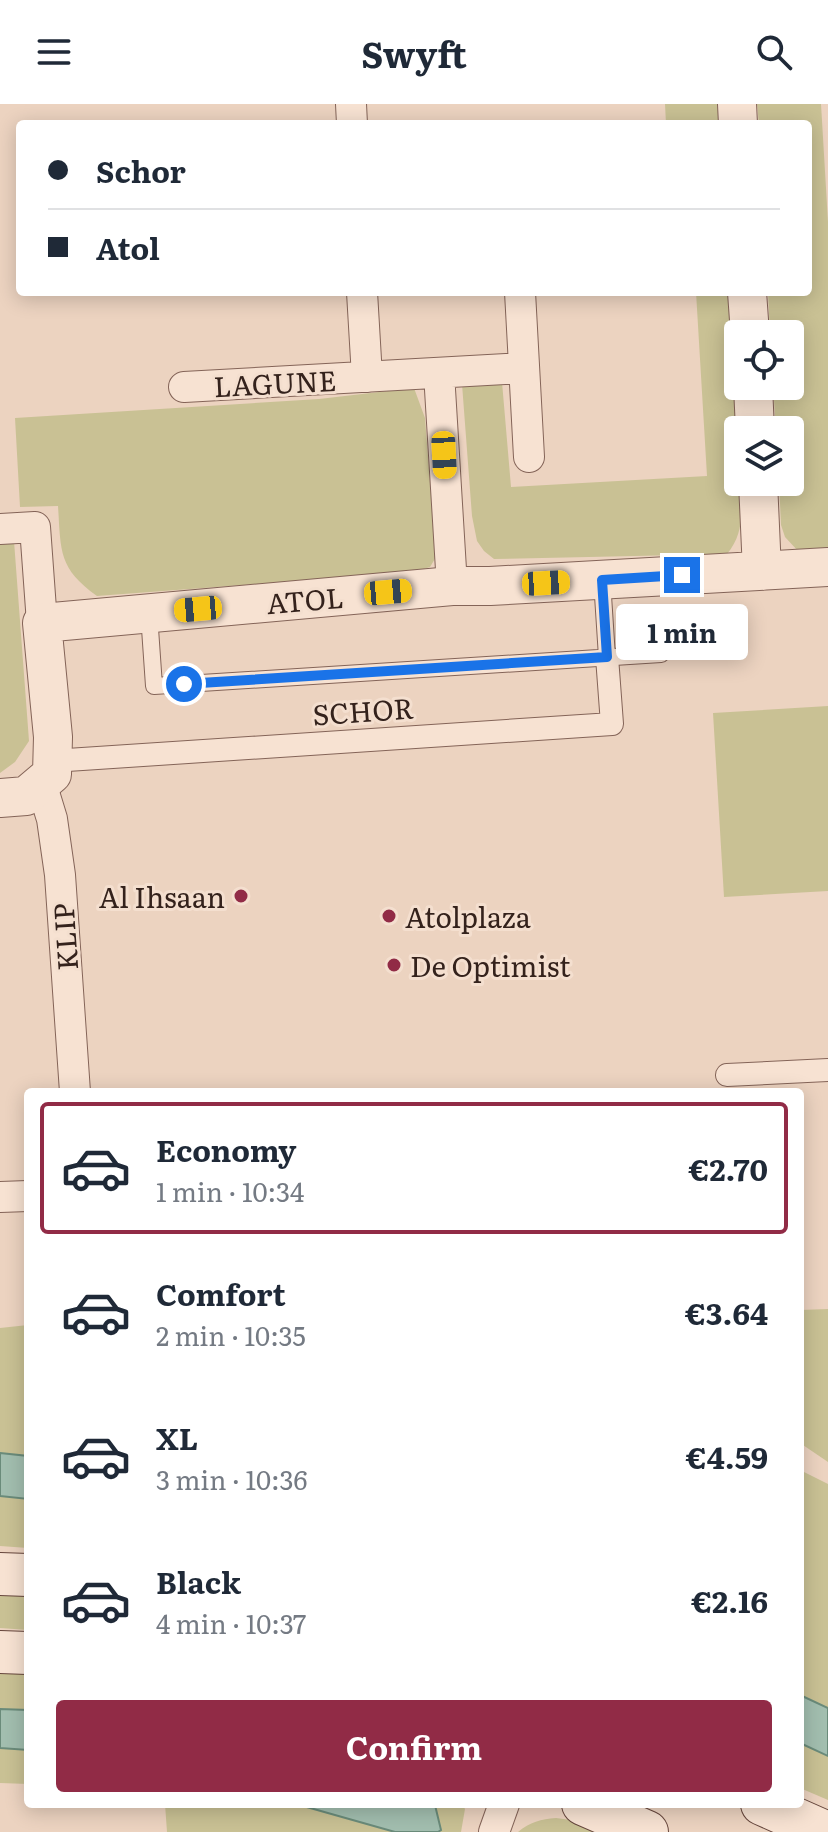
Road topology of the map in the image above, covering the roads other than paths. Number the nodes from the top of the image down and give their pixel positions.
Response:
1 (362, 296) edge
2 (520, 296) edge
3 (747, 296) edge
4 (749, 320) edge
5 (524, 368) junction
6 (439, 373) junction
7 (367, 377) junction
8 (184, 387) dead end
9 (529, 457) dead end
10 (759, 496) edge
11 (0, 529) edge
12 (828, 567) edge
13 (762, 571) junction
14 (602, 580) junction
15 (452, 586) junction
16 (149, 614) junction
17 (42, 623) junction
18 (661, 654) dead end
19 (607, 657) junction
20 (47, 772) junction
21 (0, 798) edge
22 (828, 1070) edge
23 (727, 1075) dead end
24 (75, 1088) edge
25 (24, 1196) edge
26 (0, 1197) edge
27 (0, 1574) edge
28 (24, 1575) edge
29 (0, 1652) edge
30 (24, 1653) edge
31 (503, 1808) edge
32 (592, 1808) edge
33 (771, 1808) edge
34 (494, 1832) edge
35 (647, 1832) edge
36 (825, 1832) edge

1 - 7 street, LAGUNE
2 - 5 street
3 - 4 street
5 - 6 street, LAGUNE
5 - 9 street
6 - 7 street, LAGUNE
6 - 15 street
7 - 8 street, LAGUNE
10 - 13 street
11 - 17 street
12 - 13 street, ATOL
13 - 14 street, ATOL
14 - 15 street, ATOL
14 - 19 lane, SCHOR
15 - 16 street, ATOL
16 - 17 street, ATOL
16 - 19 lane, SCHOR
17 - 20 street
18 - 19 lane, SCHOR
19 - 20 street, SCHOR
20 - 21 street
20 - 24 street, KLIP
22 - 23 street
25 - 26 street
27 - 28 main road
29 - 30 main road
31 - 34 street
32 - 35 main road
33 - 36 main road

